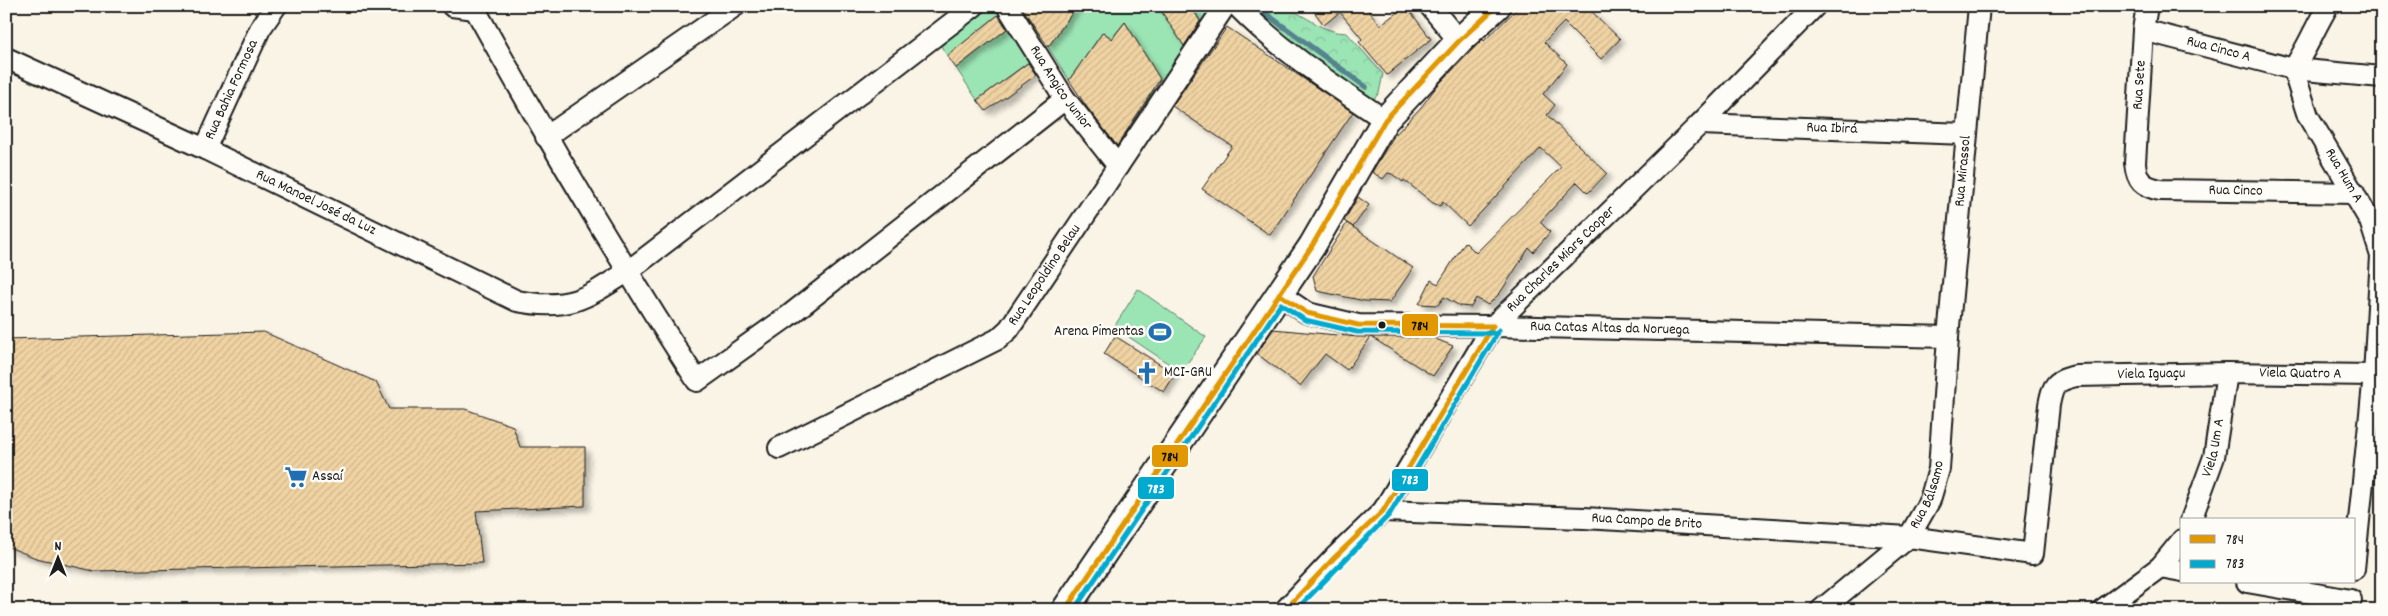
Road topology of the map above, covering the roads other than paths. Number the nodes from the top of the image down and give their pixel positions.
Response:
1 (276, 6) edge
2 (452, 6) edge
3 (735, 6) edge
4 (974, 6) edge
5 (1007, 6) edge
6 (1225, 6) edge
7 (1237, 6) edge
8 (1430, 6) edge
9 (1497, 6) edge
10 (1815, 6) edge
11 (1980, 6) edge
12 (2147, 6) edge
13 (2327, 6) edge
14 (477, 8) edge
15 (2143, 30) junction
16 (1458, 41) junction
17 (6, 58) edge
18 (2293, 69) junction
19 (2382, 77) edge
20 (1065, 99) junction
21 (1385, 120) junction
22 (1700, 124) junction
23 (1966, 134) junction
24 (546, 137) junction
25 (205, 148) junction
26 (2134, 163) joint
27 (1118, 166) junction
28 (2354, 193) junction
29 (2381, 256) edge
30 (626, 272) junction
31 (1279, 294) junction
32 (1493, 326) junction
33 (1948, 336) junction
34 (2227, 373) junction
35 (2374, 375) junction
36 (779, 448) dead end
37 (1383, 511) junction
38 (2192, 518) edge
39 (1909, 537) junction
40 (2180, 542) edge
41 (2356, 550) edge
42 (2033, 554) joint
43 (2160, 567) junction
44 (2180, 571) edge
45 (2261, 584) edge
46 (2351, 597) edge
47 (1065, 610) edge
48 (1285, 610) edge
49 (1821, 610) edge
50 (2102, 610) edge

1 - 25 street, Rua Bahia Formosa
2 - 14 street
3 - 24 street
4 - 30 street, Rua Manoel José da Luz
5 - 20 street, Rua Angico Junior
6 - 27 street, Rua Leopoldino Belau
7 - 21 street
8 - 16 street
9 - 16 street
10 - 22 street, Rua Charles Miars Cooper
11 - 23 street, Rua Mirassol
12 - 15 street, Rua Sete
13 - 18 street
14 - 24 street
15 - 18 street, Rua Cinco A
15 - 26 street, Rua Sete
16 - 21 street
17 - 25 street, Rua Manoel José da Luz
18 - 19 street, Rua Cinco A
18 - 28 street, Rua Hum A
20 - 27 street, Rua Angico Junior
20 - 30 street
21 - 31 street
22 - 23 street, Rua Ibirá
22 - 32 street, Rua Charles Miars Cooper
23 - 33 street, Rua Mirassol
24 - 30 street
25 - 30 street, Rua Manoel José da Luz
26 - 28 street, Rua Cinco
27 - 36 street, Rua Leopoldino Belau
28 - 29 street, Rua Hum A
29 - 35 street, Rua Hum A
31 - 32 street, Rua Catas Altas da Noruega
31 - 47 street
32 - 33 street, Rua Catas Altas da Noruega
32 - 37 street, Rua Charles Miars Cooper
33 - 39 street, Rua Bálsamo
34 - 35 street, Viela Quatro A
34 - 38 street, Viela Um A
34 - 42 street, Viela Iguaçu
35 - 41 street, Rua Hum A
37 - 39 street, Rua Campo de Brito
37 - 48 street, Rua Charles Miars Cooper
39 - 42 street, Rua Campo de Brito
39 - 49 street, Rua Bálsamo
40 - 43 street
43 - 44 street
43 - 50 street
45 - 46 street

